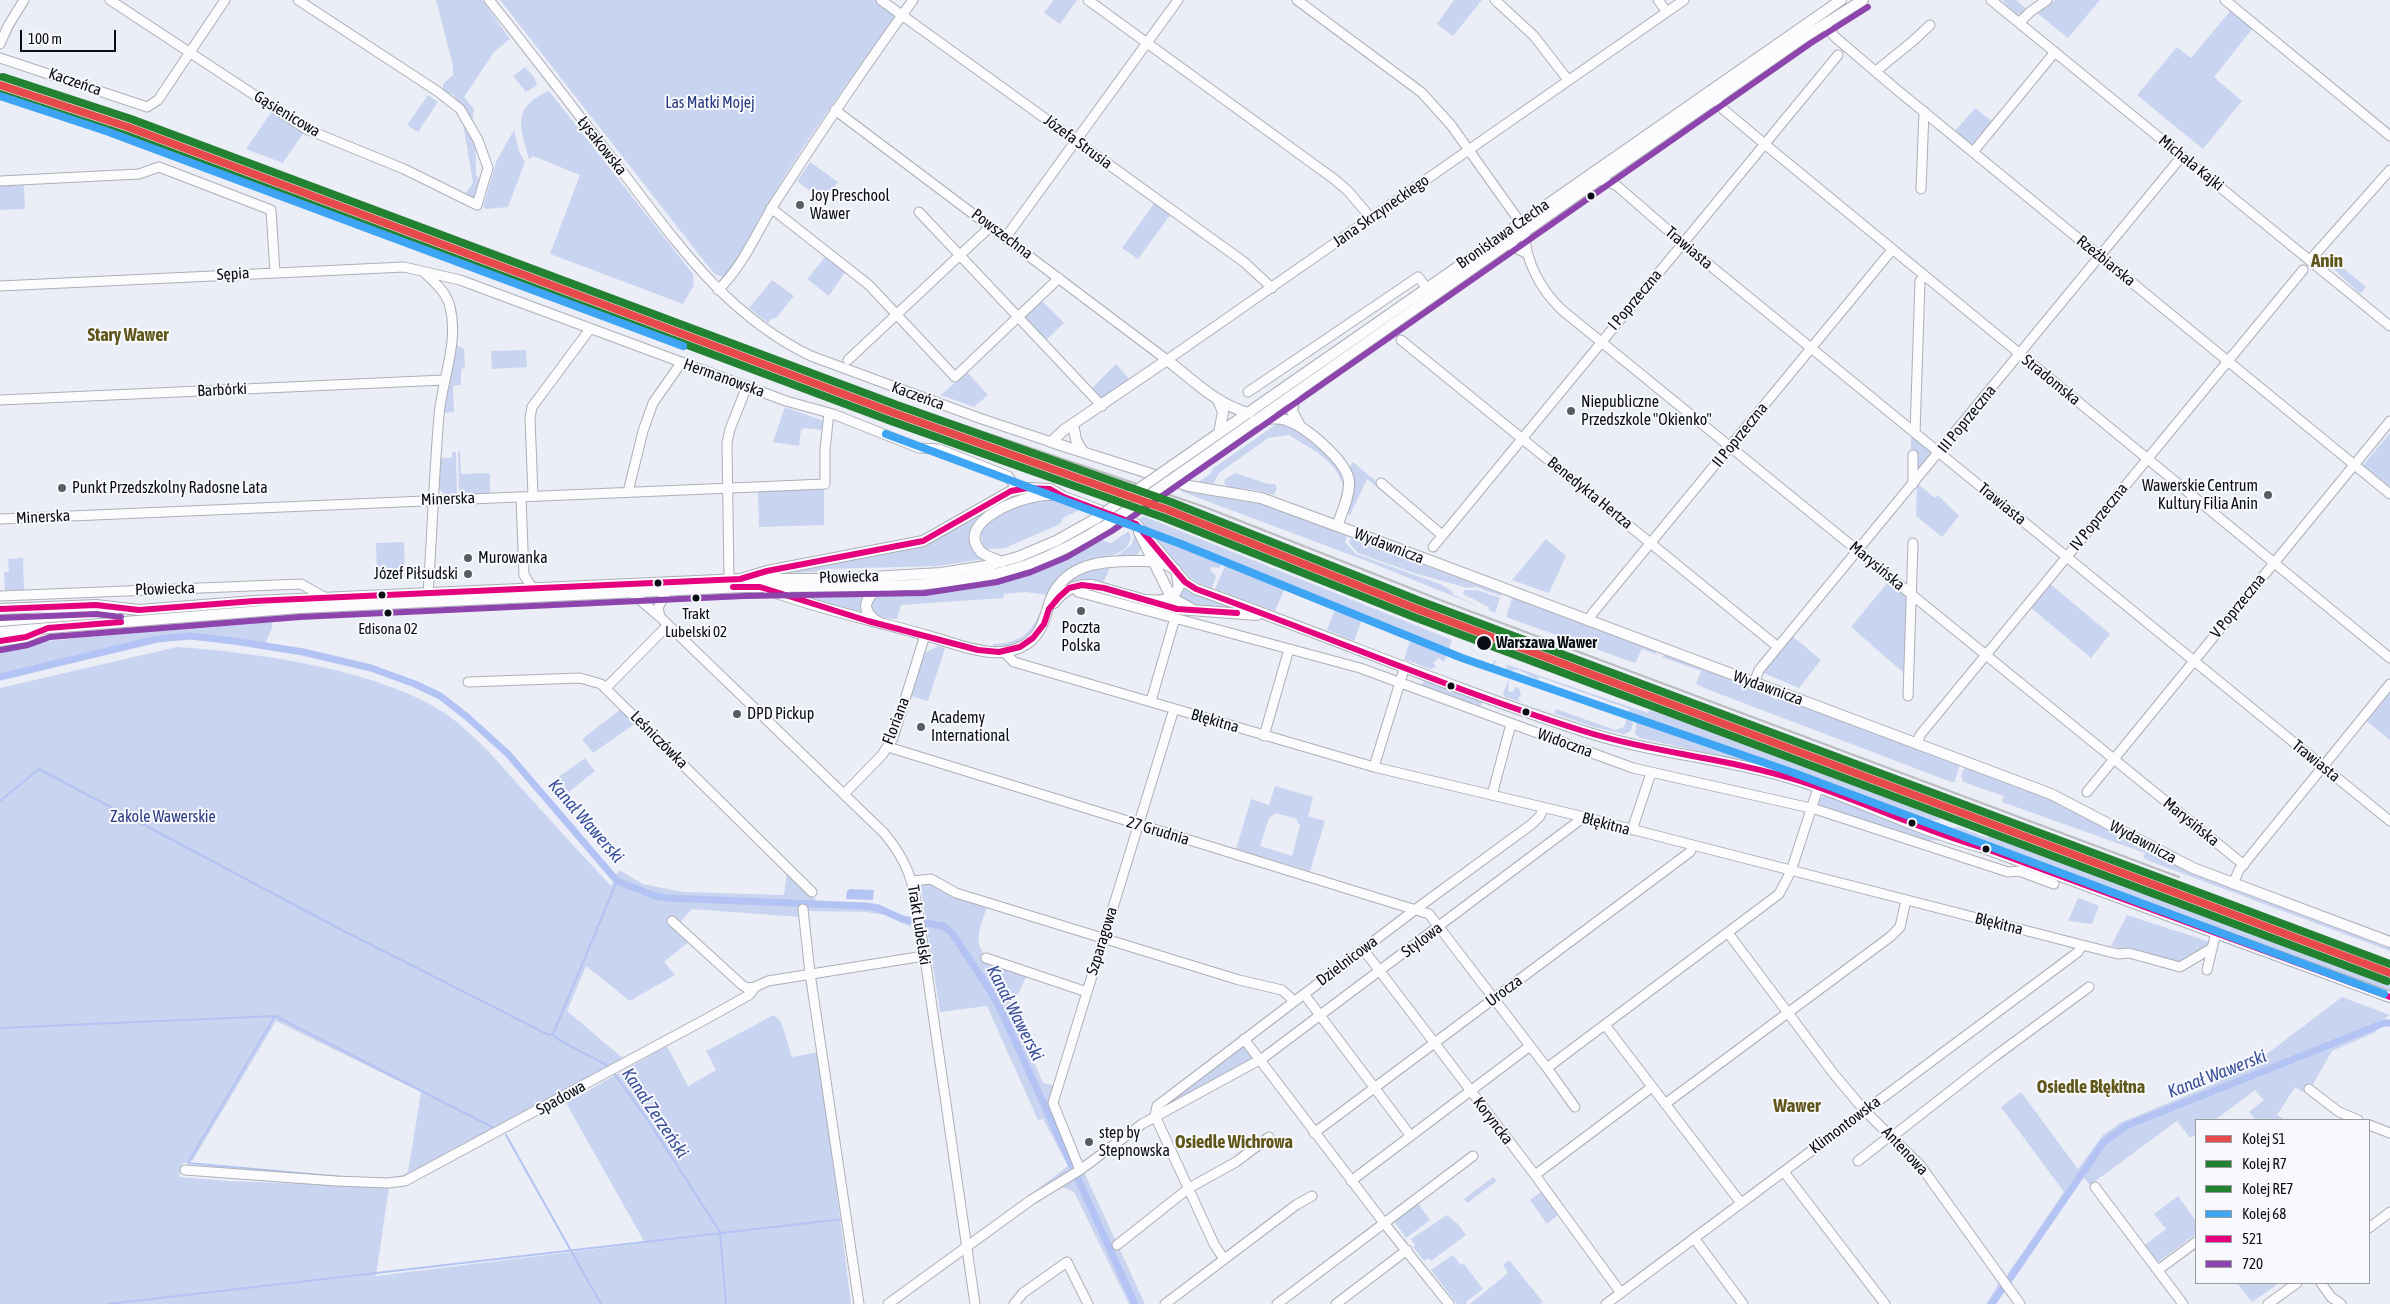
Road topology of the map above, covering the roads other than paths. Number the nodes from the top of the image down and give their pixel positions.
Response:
1 (24, 0) edge
2 (110, 0) edge
3 (225, 0) edge
4 (298, 0) edge
5 (489, 0) edge
6 (881, 0) edge
7 (913, 0) edge
8 (1088, 0) edge
9 (1178, 0) edge
10 (1297, 0) edge
11 (1495, 0) edge
12 (1658, 0) edge
13 (1684, 0) edge
14 (1841, 0) edge
15 (1863, 0) edge
16 (1991, 0) edge
17 (2047, 0) edge
18 (2225, 0) edge
19 (1667, 12) junction
20 (902, 15) junction
21 (2019, 23) junction
22 (1930, 24) dead end
23 (1825, 25) junction
24 (1147, 43) junction
25 (0, 44) edge
26 (190, 52) junction
27 (2055, 52) junction
28 (1838, 55) dead end
29 (0, 58) edge
30 (1876, 71) junction
31 (1568, 80) junction
32 (1715, 100) junction
33 (835, 110) junction
34 (1924, 111) junction
35 (2390, 136) edge
36 (1076, 140) junction
37 (1764, 144) junction
38 (1469, 150) junction
39 (1973, 152) junction
40 (2182, 156) junction
41 (1615, 169) junction
42 (2390, 170) edge
43 (1600, 180) junction
44 (0, 181) edge
45 (1616, 185) junction
46 (1921, 189) dead end
47 (772, 208) junction
48 (919, 212) dead end
49 (1372, 218) junction
50 (991, 226) junction
51 (1522, 227) junction
52 (1006, 237) junction
53 (1683, 242) junction
54 (1507, 244) junction
55 (1892, 250) junction
56 (1526, 253) junction
57 (959, 255) junction
58 (2100, 256) junction
59 (2310, 260) junction
60 (2303, 270) dead end
61 (275, 272) junction
62 (425, 274) junction
63 (1920, 277) junction
64 (1059, 278) junction
65 (0, 286) edge
66 (1272, 288) junction
67 (1428, 289) junction
68 (718, 290) junction
69 (897, 314) junction
70 (1018, 318) junction
71 (2390, 326) edge
72 (1345, 327) junction
73 (590, 329) junction
74 (1355, 339) junction
75 (1401, 340) dead end
76 (1600, 342) junction
77 (1811, 348) junction
78 (2019, 354) junction
79 (848, 360) dead end
80 (1167, 360) junction
81 (2228, 361) junction
82 (682, 362) junction
83 (444, 380) junction
84 (747, 386) junction
85 (1248, 392) dead end
86 (1294, 393) junction
87 (0, 400) edge
88 (1218, 400) junction
89 (1102, 406) junction
90 (829, 413) junction
91 (1251, 417) junction
92 (2390, 421) edge
93 (1076, 425) junction
94 (1303, 430) junction
95 (1218, 433) junction
96 (1915, 433) junction
97 (1522, 438) junction
98 (1055, 443) junction
99 (1730, 446) junction
100 (1083, 452) junction
101 (1939, 453) junction
102 (1913, 455) dead end
103 (2147, 459) junction
104 (2355, 464) junction
105 (1134, 469) joint
106 (1166, 470) joint
107 (1178, 475) joint
108 (1381, 483) dead end
109 (1913, 484) junction
110 (727, 488) junction
111 (1017, 489) junction
112 (628, 492) junction
113 (2390, 494) edge
114 (533, 495) junction
115 (520, 497) junction
116 (1064, 497) junction
117 (434, 499) junction
118 (0, 519) edge
119 (1126, 519) junction
120 (1337, 526) junction
121 (1442, 536) junction
122 (1144, 540) junction
123 (1651, 543) junction
124 (1913, 544) dead end
125 (1433, 547) dead end
126 (1857, 549) junction
127 (2067, 557) junction
128 (1136, 561) junction
129 (1154, 561) junction
130 (1002, 562) junction
131 (2274, 562) junction
132 (1176, 570) junction
133 (740, 579) junction
134 (728, 580) junction
135 (881, 585) junction
136 (760, 587) junction
137 (532, 589) junction
138 (666, 592) junction
139 (1078, 592) dead end
140 (632, 593) junction
141 (428, 594) junction
142 (1911, 594) junction
143 (0, 596) edge
144 (1172, 596) junction
145 (326, 598) junction
146 (1146, 600) junction
147 (0, 609) edge
148 (1049, 609) junction
149 (139, 610) junction
150 (1196, 611) junction
151 (660, 617) junction
152 (1175, 618) junction
153 (1281, 620) junction
154 (0, 621) edge
155 (1589, 621) junction
156 (881, 624) junction
157 (668, 625) junction
158 (48, 628) junction
159 (0, 632) edge
160 (925, 635) junction
161 (0, 641) edge
162 (1778, 647) junction
163 (1289, 649) junction
164 (1004, 652) junction
165 (1986, 654) junction
166 (2390, 658) edge
167 (2194, 661) junction
168 (1405, 666) junction
169 (468, 682) dead end
170 (1400, 682) junction
171 (1754, 683) junction
172 (2390, 684) edge
173 (606, 688) junction
174 (1908, 696) dead end
175 (1151, 702) junction
176 (1174, 709) junction
177 (1511, 724) junction
178 (1264, 736) junction
179 (1917, 744) junction
180 (888, 747) junction
181 (2114, 759) junction
182 (1374, 766) junction
183 (2322, 767) junction
184 (1651, 773) junction
185 (1818, 788) junction
186 (2087, 792) dead end
187 (844, 794) junction
188 (1492, 795) junction
189 (1543, 809) junction
190 (1812, 809) junction
191 (1584, 817) junction
192 (2390, 821) edge
193 (1138, 825) junction
194 (1632, 830) junction
195 (1692, 847) junction
196 (2244, 865) junction
197 (1791, 871) junction
198 (913, 881) junction
199 (2054, 884) dead end
200 (2233, 884) junction
201 (812, 892) dead end
202 (1906, 900) junction
203 (803, 909) dead end
204 (1416, 909) junction
205 (672, 921) dead end
206 (1440, 927) junction
207 (2216, 932) junction
208 (1728, 933) junction
209 (1104, 938) junction
210 (2390, 942) edge
211 (2082, 945) junction
212 (2212, 948) junction
213 (1364, 949) junction
214 (924, 956) junction
215 (986, 958) dead end
216 (2206, 970) dead end
217 (1380, 971) junction
218 (810, 973) junction
219 (2089, 987) dead end
220 (755, 988) junction
221 (1086, 992) junction
222 (1304, 994) junction
223 (2390, 997) edge
224 (1494, 998) junction
225 (1294, 1001) junction
226 (1787, 1013) junction
227 (1321, 1016) junction
228 (1605, 1025) junction
229 (1244, 1039) junction
230 (1434, 1043) junction
231 (1530, 1046) junction
232 (1260, 1060) junction
233 (1551, 1065) junction
234 (1652, 1087) junction
235 (1374, 1088) junction
236 (2309, 1090) dead end
237 (1470, 1091) junction
238 (1665, 1104) junction
239 (1575, 1107) dead end
240 (1864, 1110) junction
241 (1155, 1116) junction
242 (2355, 1119) edge
243 (2370, 1125) edge
244 (1314, 1133) junction
245 (2390, 1133) edge
246 (1410, 1135) junction
247 (1892, 1136) junction
248 (1269, 1137) dead end
249 (1473, 1156) dead end
250 (1858, 1161) dead end
251 (185, 1170) dead end
252 (1080, 1170) junction
253 (1784, 1172) junction
254 (1535, 1175) junction
255 (1351, 1181) junction
256 (2095, 1187) dead end
257 (1189, 1188) junction
258 (1312, 1196) dead end
259 (1741, 1203) junction
260 (2390, 1212) edge
261 (1384, 1224) junction
262 (2370, 1227) edge
263 (1694, 1238) junction
264 (2195, 1243) edge
265 (1117, 1245) dead end
266 (967, 1246) junction
267 (1407, 1250) junction
268 (1224, 1260) junction
269 (2158, 1270) junction
270 (2296, 1284) edge
271 (2322, 1284) edge
272 (1619, 1298) edge
273 (2330, 1301) edge
274 (859, 1304) edge
275 (888, 1304) edge
276 (975, 1304) edge
277 (1014, 1304) edge
278 (1088, 1304) edge
279 (1165, 1304) edge
280 (1276, 1304) edge
281 (1336, 1304) edge
282 (1449, 1304) edge
283 (1606, 1304) edge
284 (1743, 1304) edge
285 (1885, 1304) edge
286 (2020, 1304) edge
287 (2183, 1304) edge
288 (2268, 1304) edge
289 (2341, 1304) edge

1 - 25 street
2 - 26 street, Gąsienicowa
3 - 26 street
4 - 26 street, Gąsienicowa
5 - 68 street, Łysakowska
6 - 20 street, Józefa Strusia
7 - 20 street
8 - 24 street
9 - 24 street
10 - 38 street
11 - 31 street
12 - 19 street
13 - 19 street, Jana Skrzyneckiego
14 - 51 main road, Bronisława Czecha
15 - 23 main road, Bronisława Czecha
16 - 21 street, Michała Kajki
17 - 21 street
18 - 35 street
19 - 31 street, Jana Skrzyneckiego
20 - 33 street
20 - 36 street, Józefa Strusia
21 - 27 street, Michała Kajki
22 - 30 street
23 - 30 street, Rzeźbiarska
23 - 32 main road, Bronisława Czecha
24 - 36 street
24 - 49 street
26 - 29 street, Kaczeńca
27 - 39 street
27 - 40 street, Michała Kajki
28 - 37 street, I Poprzeczna
30 - 34 street, Rzeźbiarska
31 - 38 street, Jana Skrzyneckiego
32 - 37 street, Stradomska
32 - 41 main road, Bronisława Czecha
33 - 47 street
33 - 50 street, Powszechna
34 - 39 street, Rzeźbiarska
34 - 46 street
36 - 52 street
36 - 66 street, Józefa Strusia
37 - 53 street, I Poprzeczna
37 - 55 street, Stradomska
38 - 49 street, Jana Skrzyneckiego
38 - 51 street
39 - 58 street, Rzeźbiarska
40 - 58 street, III Poprzeczna
40 - 59 street, Michała Kajki
41 - 43 main road, Bronisława Czecha
41 - 45 street
42 - 59 street
43 - 45 street, Trawiasta
43 - 51 main road, Bronisława Czecha
44 - 61 street
45 - 53 street, Trawiasta
47 - 68 street
47 - 69 street
48 - 57 street
49 - 66 street, Jana Skrzyneckiego
50 - 52 street, Powszechna
50 - 57 street
51 - 54 main road, Bronisława Czecha
51 - 56 street, Marysińska
51 - 67 main road, Bronisława Czecha
52 - 64 street, Powszechna
53 - 76 street, I Poprzeczna
53 - 77 street, Trawiasta
54 - 56 street
54 - 86 main road, Bronisława Czecha
55 - 63 street, Stradomska
55 - 77 street, II Poprzeczna
56 - 76 street, Marysińska
57 - 69 street
57 - 70 street
58 - 78 street, III Poprzeczna
58 - 81 street, Rzeźbiarska
59 - 71 street, Michała Kajki
60 - 81 street, IV Poprzeczna
61 - 62 street, Sępia
61 - 65 street, Sępia
62 - 73 street, Hermanowska
62 - 83 street, Sępia
63 - 78 street, Stradomska
63 - 96 street
64 - 70 street
64 - 80 street, Powszechna
66 - 80 street, Jana Skrzyneckiego
67 - 72 street
67 - 74 main road, Bronisława Czecha
68 - 98 street, Kaczeńca
69 - 70 street
69 - 79 street
70 - 89 street
72 - 74 street
72 - 85 street
73 - 82 street, Hermanowska
73 - 114 street
74 - 91 main road, Bronisława Czecha
75 - 97 street, Benedykta Hertza
76 - 97 street, I Poprzeczna
76 - 99 street, Marysińska
77 - 96 street, Trawiasta
77 - 99 street, II Poprzeczna
78 - 101 street, III Poprzeczna
78 - 103 street, Stradomska
80 - 88 main road
80 - 89 main road, Jana Skrzyneckiego
81 - 103 street, IV Poprzeczna
81 - 104 street, Rzeźbiarska
82 - 84 street, Hermanowska
82 - 112 street
83 - 87 street, Barbórki
83 - 117 street
84 - 90 street, Hermanowska
84 - 110 street
86 - 91 main road, Bronisława Czecha
86 - 94 main road
88 - 91 main road
88 - 95 main road
89 - 93 main road, Jana Skrzyneckiego
90 - 110 street, Minerska
90 - 111 street, Hermanowska
91 - 94 main road
91 - 95 main road, Bronisława Czecha
91 - 107 main road, Bronisława Czecha
92 - 104 street, V Poprzeczna
93 - 98 main road, Jana Skrzyneckiego
93 - 100 main road
94 - 120 main road
95 - 106 main road, Bronisława Czecha
96 - 101 street, Trawiasta
97 - 121 street, I Poprzeczna
97 - 123 street, Benedykta Hertza
98 - 100 main road, Kaczeńca
99 - 123 street, II Poprzeczna
99 - 126 street, Marysińska
100 - 105 main road, Kaczeńca
101 - 109 street, III Poprzeczna
101 - 127 street, Trawiasta
102 - 109 street
103 - 127 street, IV Poprzeczna
103 - 131 street, Stradomska
104 - 113 street, Rzeźbiarska
104 - 131 street, V Poprzeczna
105 - 120 main road, Wydawnicza
106 - 130 main road, Płowiecka, bridge
107 - 135 main road, Płowiecka, bridge
108 - 121 street
109 - 126 street, III Poprzeczna
110 - 112 street, Minerska
110 - 134 street
111 - 116 main road
111 - 133 main road
112 - 114 street, Minerska
114 - 115 street, Minerska
115 - 117 street, Minerska
115 - 137 street
116 - 119 main road
116 - 130 main road
117 - 118 street, Minerska
117 - 141 street
119 - 122 main road
119 - 132 main road, Widoczna
120 - 155 main road, Wydawnicza
121 - 125 street, I Poprzeczna
122 - 128 main road
122 - 129 main road
123 - 155 street, II Poprzeczna
123 - 162 street, Benedykta Hertza
124 - 142 street
126 - 142 street, Marysińska
126 - 162 street, III Poprzeczna
127 - 165 street, IV Poprzeczna
127 - 167 street, Trawiasta
128 - 129 main road, Widoczna
128 - 148 main road, Widoczna
129 - 132 main road, Widoczna
129 - 144 main road
130 - 133 main road, Płowiecka
131 - 166 street, Stradomska
131 - 167 street, V Poprzeczna
132 - 144 main road
132 - 153 main road, Widoczna
133 - 134 main road, Płowiecka
134 - 137 main road, Płowiecka
135 - 136 main road, Płowiecka
135 - 156 main road
136 - 138 main road, Płowiecka
136 - 156 main road
137 - 141 main road, Płowiecka
138 - 140 main road, Płowiecka
138 - 151 street
139 - 152 street, Widoczna
140 - 151 street, Trakt Lubelski
140 - 158 main road, Płowiecka
141 - 145 main road, Płowiecka
142 - 165 street, Marysińska
142 - 174 street
143 - 145 street, Płowiecka
144 - 146 main road
144 - 150 main road, Widoczna
145 - 149 main road, Płowiecka
146 - 148 main road, Widoczna
146 - 150 main road, Widoczna
147 - 149 main road, Płowiecka
148 - 164 main road, Widoczna
149 - 154 main road
150 - 153 main road, Widoczna
151 - 157 street, Trakt Lubelski
152 - 163 street, Widoczna
152 - 175 street
153 - 168 main road, Widoczna
155 - 171 main road, Wydawnicza
156 - 160 main road
157 - 173 street
157 - 187 street, Trakt Lubelski
158 - 159 main road, Płowiecka
158 - 161 main road
160 - 164 main road, Widoczna
160 - 180 street, Floriana
162 - 171 street, III Poprzeczna
163 - 170 street, Widoczna
163 - 178 street
164 - 175 street, Błękitna
165 - 179 street, IV Poprzeczna
165 - 181 street, Marysińska
167 - 181 street, V Poprzeczna
167 - 183 street, Trawiasta
168 - 170 street
168 - 185 main road, Widoczna
169 - 173 street, Leśniczówka
170 - 177 street, Widoczna
170 - 182 street
171 - 179 main road, Wydawnicza
172 - 183 street
173 - 201 street, Leśniczówka
175 - 176 street, Błękitna
176 - 178 street, Błękitna
176 - 193 street, Szparagowa
177 - 184 street, Widoczna
177 - 188 street
178 - 182 street, Błękitna
179 - 200 main road, Wydawnicza
180 - 187 street, Floriana
180 - 193 street, 27 Grudnia
181 - 186 street, V Poprzeczna
181 - 196 street, Marysińska
182 - 188 street, Błękitna
183 - 192 street, Trawiasta
183 - 196 street
184 - 190 street, Widoczna
184 - 194 street
185 - 190 street
185 - 207 main road, Widoczna
187 - 198 street, Trakt Lubelski
188 - 189 street, Błękitna
189 - 191 street, Błękitna
189 - 204 street, Dzielnicowa
190 - 197 street
190 - 199 street, Widoczna
191 - 194 street, Błękitna
191 - 206 street, Stylowa
193 - 204 street, 27 Grudnia
193 - 209 street, Szparagowa
194 - 195 street, Błękitna
195 - 197 street, Błękitna
195 - 224 street, Urocza
196 - 200 street
197 - 202 street, Błękitna
197 - 208 street
198 - 209 street
198 - 214 street, Trakt Lubelski
200 - 210 main road, Wydawnicza
202 - 211 street, Błękitna
202 - 226 street
203 - 218 street
204 - 206 street, 27 Grudnia
204 - 213 street, Dzielnicowa
205 - 220 street
206 - 217 street, Stylowa
206 - 224 street
207 - 212 street
207 - 223 main road, Widoczna
208 - 226 street, Antenowa
208 - 228 street
209 - 221 street, Szparagowa
209 - 225 street
211 - 212 street, Błękitna
211 - 240 street, Klimontowska
212 - 216 street
213 - 217 street, Koryncka
213 - 222 street, Dzielnicowa
214 - 218 street, Spadowa
214 - 266 street, Trakt Lubelski
215 - 221 street
217 - 227 street, Stylowa
217 - 230 street, Koryncka
218 - 220 street, Spadowa
218 - 274 street
219 - 247 street
220 - 251 street, Spadowa
221 - 252 street, Szparagowa
222 - 225 street, Dzielnicowa
222 - 227 street
224 - 230 street, Urocza
224 - 231 street
225 - 229 street, Dzielnicowa
226 - 238 street
226 - 240 street, Antenowa
227 - 232 street, Stylowa
227 - 235 street
228 - 233 street
228 - 234 street
229 - 232 street
229 - 241 street, Dzielnicowa
230 - 235 street, Urocza
230 - 237 street, Koryncka
231 - 233 street
231 - 237 street
232 - 241 street, Stylowa
232 - 244 street
233 - 239 street
234 - 238 street
234 - 254 street
235 - 244 street, Urocza
235 - 246 street
236 - 242 street
237 - 246 street
237 - 254 street, Koryncka
238 - 259 street
240 - 247 street, Antenowa
240 - 253 street, Klimontowska
241 - 252 street
241 - 257 street
243 - 245 street
244 - 255 street
246 - 255 street
247 - 250 street
247 - 286 street, Antenowa
248 - 257 street
249 - 261 street
252 - 266 street
253 - 259 street, Klimontowska
253 - 285 street
254 - 272 street, Koryncka
255 - 261 street
256 - 269 street
257 - 265 street
257 - 268 street
258 - 268 street
259 - 263 street, Klimontowska
260 - 262 street
261 - 267 street
261 - 280 street
263 - 272 street, Klimontowska
263 - 284 street
264 - 269 street
266 - 275 street
266 - 276 street, Trakt Lubelski
267 - 281 street
267 - 282 street
268 - 279 street
269 - 287 street
270 - 288 street
271 - 273 street
272 - 283 street, Klimontowska
273 - 289 street
277 - 278 street

